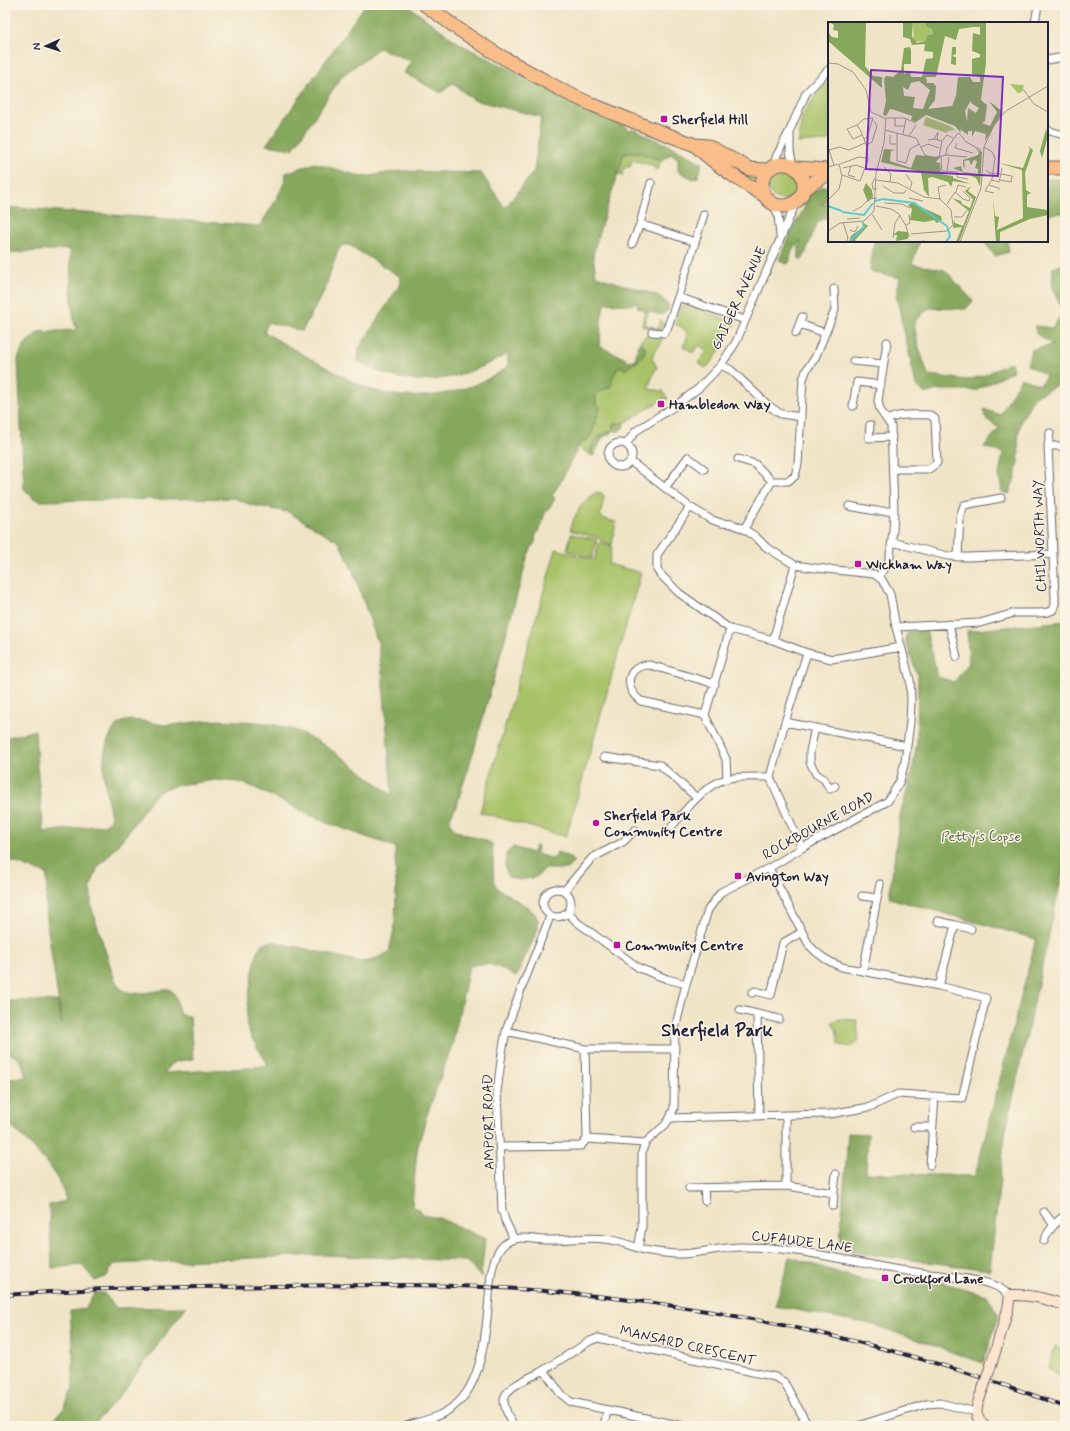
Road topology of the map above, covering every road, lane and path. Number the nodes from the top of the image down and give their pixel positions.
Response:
1 (424, 5) edge
2 (1038, 5) edge
3 (1035, 22) edge
4 (1065, 57) edge
5 (1048, 60) edge
6 (828, 70) edge
7 (790, 130) junction
8 (1048, 130) edge
9 (1065, 134) edge
10 (695, 145) junction
11 (795, 167) junction
12 (770, 168) junction
13 (1048, 168) edge
14 (1065, 168) edge
15 (828, 170) edge
16 (828, 175) edge
17 (651, 183) dead end
18 (800, 195) junction
19 (769, 200) junction
20 (704, 214) dead end
21 (640, 224) junction
22 (780, 238) junction
23 (695, 242) junction
24 (632, 244) dead end
25 (834, 289) dead end
26 (678, 297) junction
27 (745, 320) junction
28 (652, 332) dead end
29 (796, 333) dead end
30 (825, 333) junction
31 (887, 342) dead end
32 (853, 361) dead end
33 (883, 364) junction
34 (722, 365) junction
35 (881, 385) junction
36 (853, 406) dead end
37 (801, 417) junction
38 (887, 420) junction
39 (870, 425) dead end
40 (1050, 433) dead end
41 (892, 437) junction
42 (626, 444) junction
43 (1048, 446) junction
44 (1065, 446) edge
45 (738, 459) dead end
46 (630, 461) junction
47 (704, 468) dead end
48 (893, 469) junction
49 (772, 481) junction
50 (665, 488) junction
51 (1001, 498) dead end
52 (849, 506) dead end
53 (690, 507) junction
54 (894, 511) junction
55 (744, 529) junction
56 (892, 542) junction
57 (1052, 554) junction
58 (958, 557) junction
59 (795, 565) junction
60 (878, 577) junction
61 (949, 624) junction
62 (896, 627) junction
63 (730, 629) junction
64 (773, 640) junction
65 (901, 647) junction
66 (807, 653) junction
67 (957, 657) dead end
68 (715, 684) junction
69 (705, 716) junction
70 (785, 722) junction
71 (815, 728) junction
72 (907, 746) junction
73 (604, 757) dead end
74 (770, 777) junction
75 (727, 778) junction
76 (836, 786) dead end
77 (697, 798) junction
78 (672, 826) dead end
79 (635, 830) dead end
80 (802, 848) junction
81 (769, 868) junction
82 (880, 884) dead end
83 (564, 891) junction
84 (862, 896) dead end
85 (877, 898) junction
86 (568, 913) junction
87 (550, 915) junction
88 (938, 921) dead end
89 (954, 925) junction
90 (971, 929) dead end
91 (802, 932) junction
92 (863, 971) junction
93 (686, 984) junction
94 (939, 986) junction
95 (752, 993) dead end
96 (740, 1010) dead end
97 (757, 1015) junction
98 (779, 1019) dead end
99 (506, 1031) junction
100 (585, 1049) junction
101 (675, 1050) junction
102 (935, 1096) junction
103 (760, 1116) junction
104 (786, 1116) junction
105 (670, 1118) junction
106 (914, 1126) dead end
107 (932, 1127) junction
108 (587, 1139) junction
109 (644, 1143) junction
110 (500, 1147) junction
111 (930, 1164) dead end
112 (836, 1174) dead end
113 (786, 1186) junction
114 (689, 1188) dead end
115 (704, 1188) junction
116 (834, 1193) junction
117 (704, 1201) dead end
118 (833, 1206) dead end
119 (1044, 1212) dead end
120 (1065, 1215) edge
121 (1054, 1225) junction
122 (514, 1239) junction
123 (1044, 1241) dead end
124 (638, 1248) junction
125 (1010, 1295) junction
126 (1065, 1306) edge
127 (544, 1370) junction
128 (607, 1411) junction
129 (976, 1412) junction
130 (406, 1426) edge
131 (513, 1426) edge
132 (604, 1426) edge
133 (683, 1426) edge
134 (808, 1426) edge
135 (858, 1426) edge
136 (986, 1426) edge

1 - 10 highway
2 - 3 street
4 - 5 street
6 - 7 street
7 - 11 street
7 - 12 street
8 - 9 street
10 - 12 highway
10 - 19 highway
11 - 12 highway
11 - 15 highway
11 - 18 highway
12 - 19 highway
13 - 14 highway
16 - 18 highway
17 - 21 street
18 - 19 highway
18 - 22 street, GAIGER AVENUE
19 - 22 street, GAIGER AVENUE
20 - 23 street
21 - 23 street
21 - 24 street
22 - 27 street, GAIGER AVENUE
23 - 26 street
25 - 30 street
26 - 27 street
26 - 28 street
27 - 34 street, GAIGER AVENUE
29 - 30 street
30 - 37 street
31 - 33 street
32 - 33 street
33 - 35 street
34 - 37 street
34 - 42 street, GAIGER AVENUE
35 - 36 street
35 - 38 street
37 - 49 street
38 - 41 street
38 - 48 street
39 - 41 street
40 - 43 street, CHILWORTH WAY
41 - 48 street
42 - 46 street
42 - 46 street
43 - 44 street
43 - 57 street, CHILWORTH WAY
45 - 49 street
46 - 50 street
47 - 50 street
48 - 54 street
49 - 55 street
50 - 53 street
51 - 58 street
52 - 54 street
53 - 55 street
53 - 63 street
54 - 56 street
55 - 59 street
56 - 58 street
56 - 60 street
57 - 58 street
57 - 61 street, CHILWORTH WAY
59 - 60 street
59 - 64 street
60 - 62 street, ROCKBOURNE ROAD
61 - 62 street, CHILWORTH WAY
61 - 67 street
62 - 65 street, ROCKBOURNE ROAD
63 - 64 street
63 - 68 street
64 - 66 street
65 - 66 street
65 - 72 street, ROCKBOURNE ROAD
66 - 70 street
68 - 69 street
68 - 69 street
69 - 75 street
70 - 71 street
70 - 74 street
71 - 72 street
71 - 76 street
72 - 80 street, ROCKBOURNE ROAD
73 - 77 street
74 - 75 street
74 - 80 street
75 - 77 street
77 - 78 street
79 - 83 street
80 - 81 street, ROCKBOURNE ROAD
81 - 91 street
81 - 93 street, ROCKBOURNE ROAD
82 - 85 street
83 - 86 street
83 - 87 street
84 - 85 street
85 - 92 street
86 - 87 street
86 - 93 street
87 - 99 street, AMPORT ROAD
88 - 89 street
89 - 90 street
89 - 94 street
91 - 92 street
91 - 95 street
92 - 94 street
93 - 101 street, ROCKBOURNE ROAD
94 - 102 street
96 - 97 street
97 - 98 street
97 - 103 street
99 - 100 street
99 - 110 street, AMPORT ROAD
100 - 101 street
100 - 108 street
101 - 105 street, ROCKBOURNE ROAD
102 - 104 street
102 - 107 street
103 - 104 street
103 - 105 street
104 - 113 street
105 - 109 street
106 - 107 street
107 - 111 street
108 - 109 street
108 - 110 street
109 - 124 street
110 - 122 street, AMPORT ROAD
112 - 116 street
113 - 115 street
113 - 116 street
114 - 115 street
115 - 117 street
116 - 118 street
119 - 121 street
120 - 121 street
121 - 123 street
122 - 124 street, CUFAUDE LANE
122 - 130 street
124 - 125 street, CUFAUDE LANE
125 - 126 street
125 - 129 street, bridge
127 - 128 street
127 - 131 street, MANSARD CRESCENT
127 - 134 street, MANSARD CRESCENT
128 - 132 street
128 - 133 street
129 - 135 street
129 - 136 street

